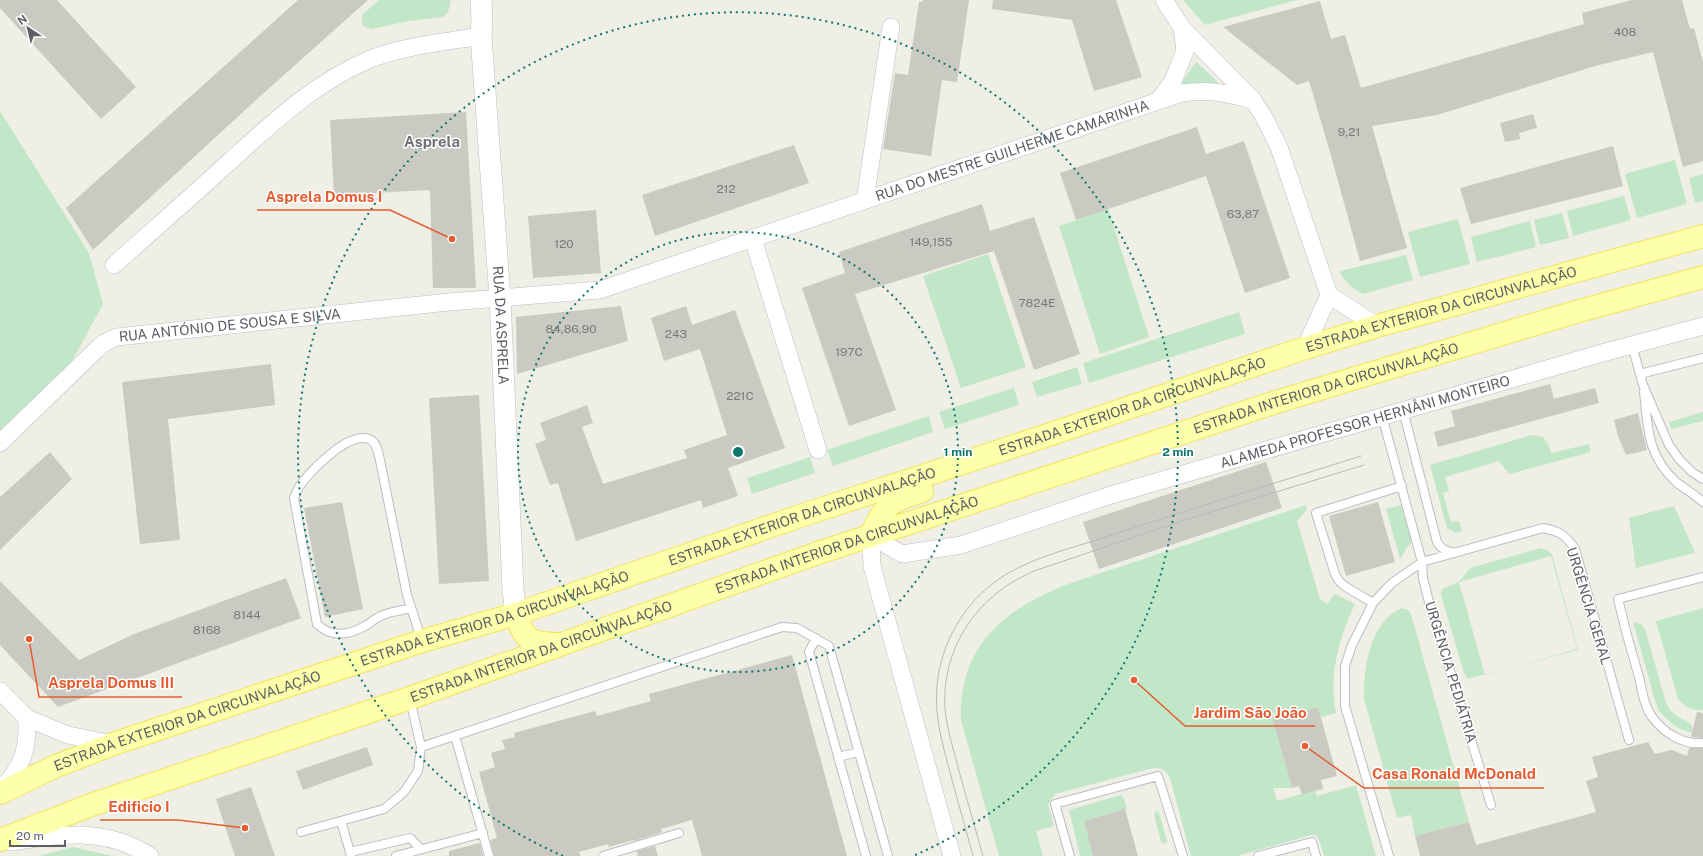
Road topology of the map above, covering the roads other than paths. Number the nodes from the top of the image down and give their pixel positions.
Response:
1 (481, 0) edge
2 (1164, 0) edge
3 (891, 27) dead end
4 (1182, 28) junction
5 (480, 36) junction
6 (1159, 100) junction
7 (1253, 100) junction
8 (865, 200) junction
9 (1703, 236) edge
10 (752, 239) junction
11 (114, 265) dead end
12 (1703, 278) edge
13 (1329, 295) junction
14 (500, 298) junction
15 (1377, 326) junction
16 (1703, 326) edge
17 (1632, 345) junction
18 (1305, 348) junction
19 (1703, 358) edge
20 (1640, 374) junction
21 (1643, 385) junction
22 (1403, 410) junction
23 (1382, 416) junction
24 (1026, 442) junction
25 (0, 443) edge
26 (818, 450) dead end
27 (1703, 479) edge
28 (1402, 486) junction
29 (1703, 502) edge
30 (871, 536) junction
31 (1457, 553) junction
32 (1422, 562) junction
33 (1703, 577) edge
34 (1373, 603) junction
35 (411, 608) junction
36 (508, 616) junction
37 (816, 638) junction
38 (422, 641) junction
39 (562, 645) junction
40 (505, 664) junction
41 (0, 691) edge
42 (410, 698) junction
43 (27, 718) junction
44 (455, 736) junction
45 (1629, 740) dead end
46 (1703, 742) edge
47 (113, 744) junction
48 (421, 747) junction
49 (859, 752) junction
50 (838, 757) junction
51 (0, 791) edge
52 (1491, 805) dead end
53 (341, 821) junction
54 (301, 832) dead end
55 (483, 833) junction
56 (679, 833) dead end
57 (0, 840) edge
58 (0, 844) edge
59 (421, 849) junction
60 (351, 854) edge
61 (150, 856) edge
62 (396, 856) edge
63 (489, 856) edge
64 (604, 856) edge
65 (866, 856) edge
66 (888, 856) edge
67 (952, 856) edge
68 (1070, 856) edge
69 (1182, 856) edge
70 (1258, 856) edge
71 (1316, 856) edge
72 (1389, 856) edge

1 - 5 street, RUA DA ASPRELA
2 - 4 street, RUA DO MESTRE GUILHERME CAMARINHA
3 - 8 street, RUA DO MESTRE GUILHERME CAMARINHA
4 - 6 street, RUA DO MESTRE GUILHERME CAMARINHA
4 - 7 street, RUA DO MESTRE GUILHERME CAMARINHA
5 - 11 street
5 - 14 street, RUA DA ASPRELA
6 - 7 street, RUA DO MESTRE GUILHERME CAMARINHA
6 - 8 street, RUA DO MESTRE GUILHERME CAMARINHA
7 - 13 street, RUA DO MESTRE GUILHERME CAMARINHA
8 - 10 street, RUA DO MESTRE GUILHERME CAMARINHA
9 - 15 main road, ESTRADA EXTERIOR DA CIRCUNVALAÇÃO
10 - 14 street, RUA DO MESTRE GUILHERME CAMARINHA
10 - 26 street
12 - 30 main road, ESTRADA INTERIOR DA CIRCUNVALAÇÃO
13 - 15 street
13 - 18 street
14 - 25 street, RUA ANTÓNIO DE SOUSA E SILVA
14 - 36 street, RUA DA ASPRELA
15 - 18 main road, ESTRADA EXTERIOR DA CIRCUNVALAÇÃO
16 - 17 street, ALAMEDA PROFESSOR HERNÂNI MONTEIRO
17 - 20 lane
17 - 22 street, ALAMEDA PROFESSOR HERNÂNI MONTEIRO
18 - 24 main road, ESTRADA EXTERIOR DA CIRCUNVALAÇÃO
19 - 20 lane
20 - 21 lane
21 - 27 lane
21 - 29 lane
22 - 23 street, ALAMEDA PROFESSOR HERNÂNI MONTEIRO
22 - 31 lane
23 - 28 lane, URGÊNCIA PEDIÁTRIA
23 - 30 street, ALAMEDA PROFESSOR HERNÂNI MONTEIRO
24 - 30 main road
24 - 36 main road, ESTRADA EXTERIOR DA CIRCUNVALAÇÃO
28 - 32 lane, URGÊNCIA PEDIÁTRIA
28 - 34 lane
30 - 39 main road, ESTRADA INTERIOR DA CIRCUNVALAÇÃO
30 - 67 street
31 - 32 lane, URGÊNCIA GERAL
31 - 45 lane, URGÊNCIA GERAL
32 - 34 lane, URGÊNCIA GERAL
32 - 52 lane, URGÊNCIA PEDIÁTRIA
33 - 46 lane
34 - 72 lane, URGÊNCIA GERAL
35 - 35 lane
35 - 38 lane
36 - 38 main road, ESTRADA EXTERIOR DA CIRCUNVALAÇÃO
36 - 39 main road
36 - 40 main road
37 - 44 lane
37 - 49 lane
37 - 50 lane
38 - 47 main road, ESTRADA EXTERIOR DA CIRCUNVALAÇÃO
39 - 40 main road, ESTRADA INTERIOR DA CIRCUNVALAÇÃO
40 - 42 main road, ESTRADA INTERIOR DA CIRCUNVALAÇÃO
41 - 43 street
42 - 48 lane
42 - 57 main road, ESTRADA INTERIOR DA CIRCUNVALAÇÃO
43 - 47 street
43 - 51 street
44 - 48 lane
44 - 55 lane
47 - 51 main road, ESTRADA EXTERIOR DA CIRCUNVALAÇÃO
48 - 53 lane
49 - 50 lane
49 - 66 lane
50 - 65 lane
53 - 54 lane
53 - 60 lane
55 - 59 lane
55 - 63 lane
56 - 64 lane
58 - 61 street
59 - 60 lane
59 - 62 lane
68 - 69 lane
70 - 71 lane

